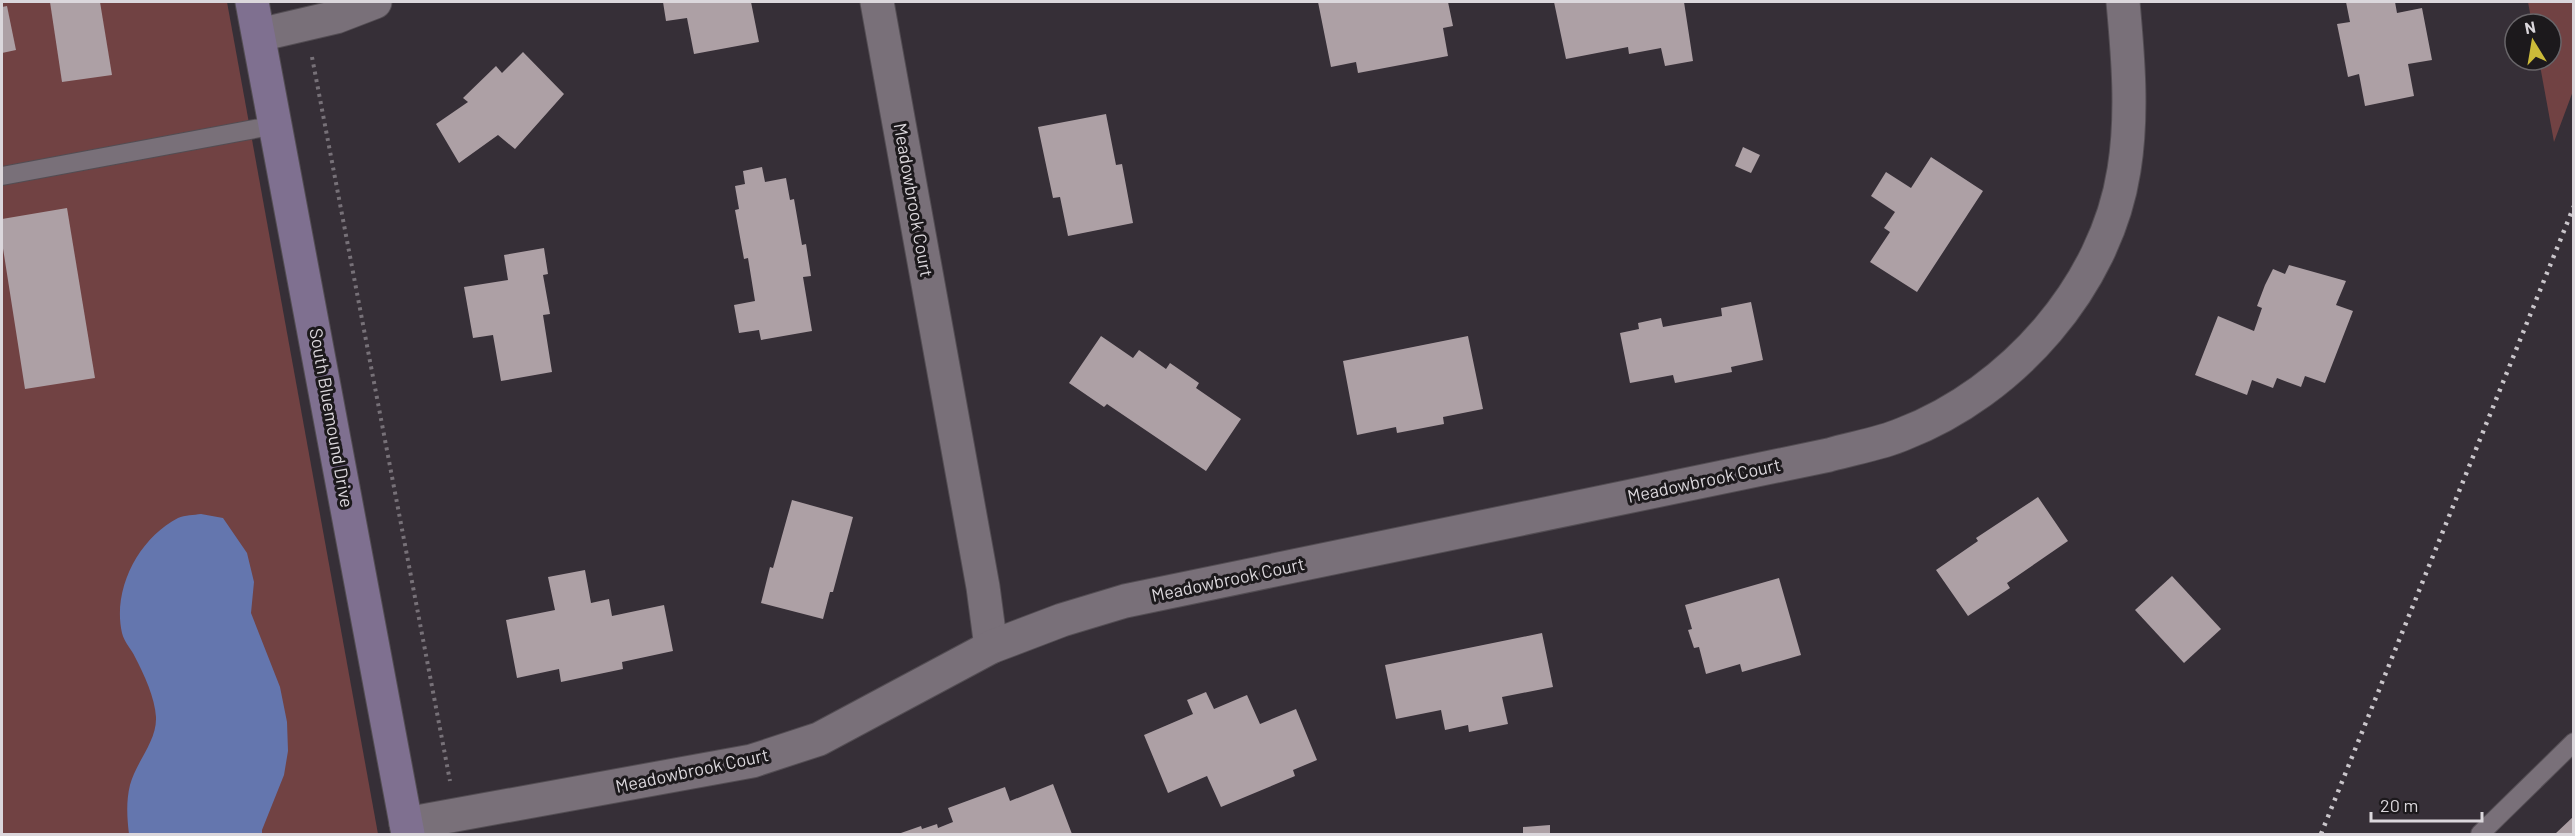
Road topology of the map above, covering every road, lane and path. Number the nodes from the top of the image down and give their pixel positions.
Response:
1 (252, 2) edge
2 (375, 2) edge
3 (877, 2) edge
4 (2123, 2) edge
5 (305, 24) junction
6 (259, 35) junction
7 (276, 125) junction
8 (2, 176) edge
9 (991, 647) junction
10 (2574, 742) edge
11 (456, 815) junction
12 (407, 829) edge
13 (2480, 834) edge

1 - 6 main road, South Bluemound Drive
2 - 5 street
3 - 9 street, Meadowbrook Court
4 - 9 street, Meadowbrook Court
5 - 6 street
5 - 11 path
6 - 7 main road, South Bluemound Drive
7 - 8 lane
7 - 12 main road, South Bluemound Drive
9 - 11 street, Meadowbrook Court
10 - 13 lane
11 - 12 street, Meadowbrook Court

